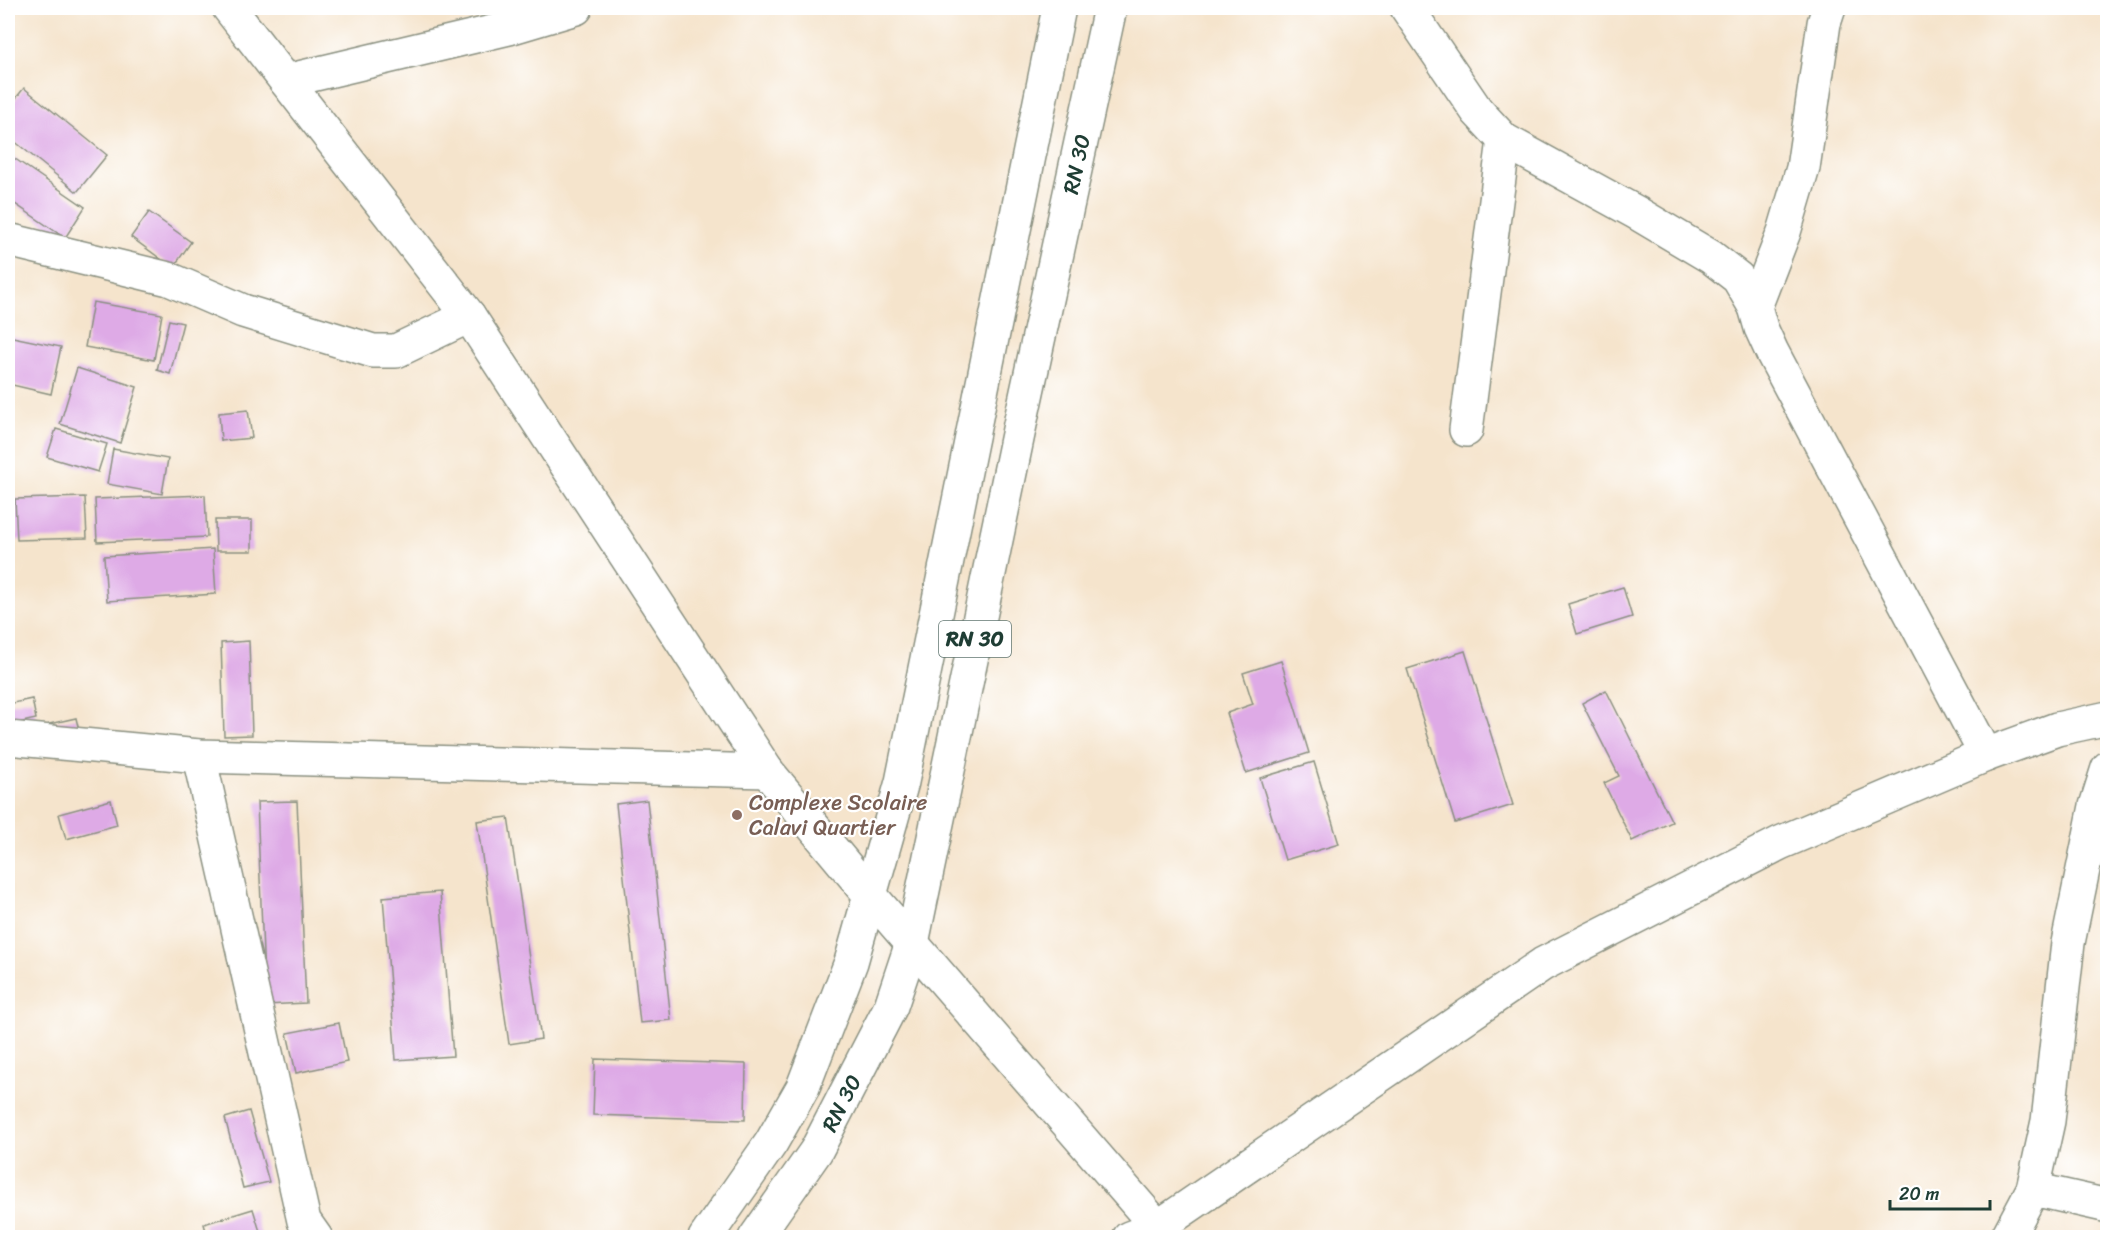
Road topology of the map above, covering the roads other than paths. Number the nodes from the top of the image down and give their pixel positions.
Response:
1 (229, 8) edge
2 (576, 8) edge
3 (1059, 8) edge
4 (1110, 8) edge
5 (1407, 8) edge
6 (1820, 13) edge
7 (286, 81) junction
8 (1504, 140) junction
9 (8, 240) edge
10 (1755, 307) junction
11 (469, 316) junction
12 (1466, 430) dead end
13 (2108, 718) edge
14 (8, 738) edge
15 (1986, 755) junction
16 (199, 756) junction
17 (2108, 768) edge
18 (767, 771) junction
19 (870, 895) junction
20 (912, 943) junction
21 (2033, 1189) junction
22 (2108, 1206) edge
23 (1151, 1234) edge
24 (316, 1238) edge
25 (705, 1238) edge
26 (755, 1238) edge
27 (2007, 1238) edge

1 - 7 street
2 - 7 street
3 - 19 street, RN 30
4 - 20 street, RN 30 / RN 30
5 - 8 street
6 - 10 street
7 - 11 street
8 - 10 street
8 - 12 street
9 - 11 street
10 - 15 street
11 - 18 street
13 - 15 street
14 - 16 street
15 - 23 street
16 - 18 street
16 - 24 street
17 - 21 street
18 - 19 street
19 - 20 street
19 - 25 street, RN 30
20 - 23 street
20 - 26 street, RN 30 / RN 30
21 - 22 street
21 - 27 street

